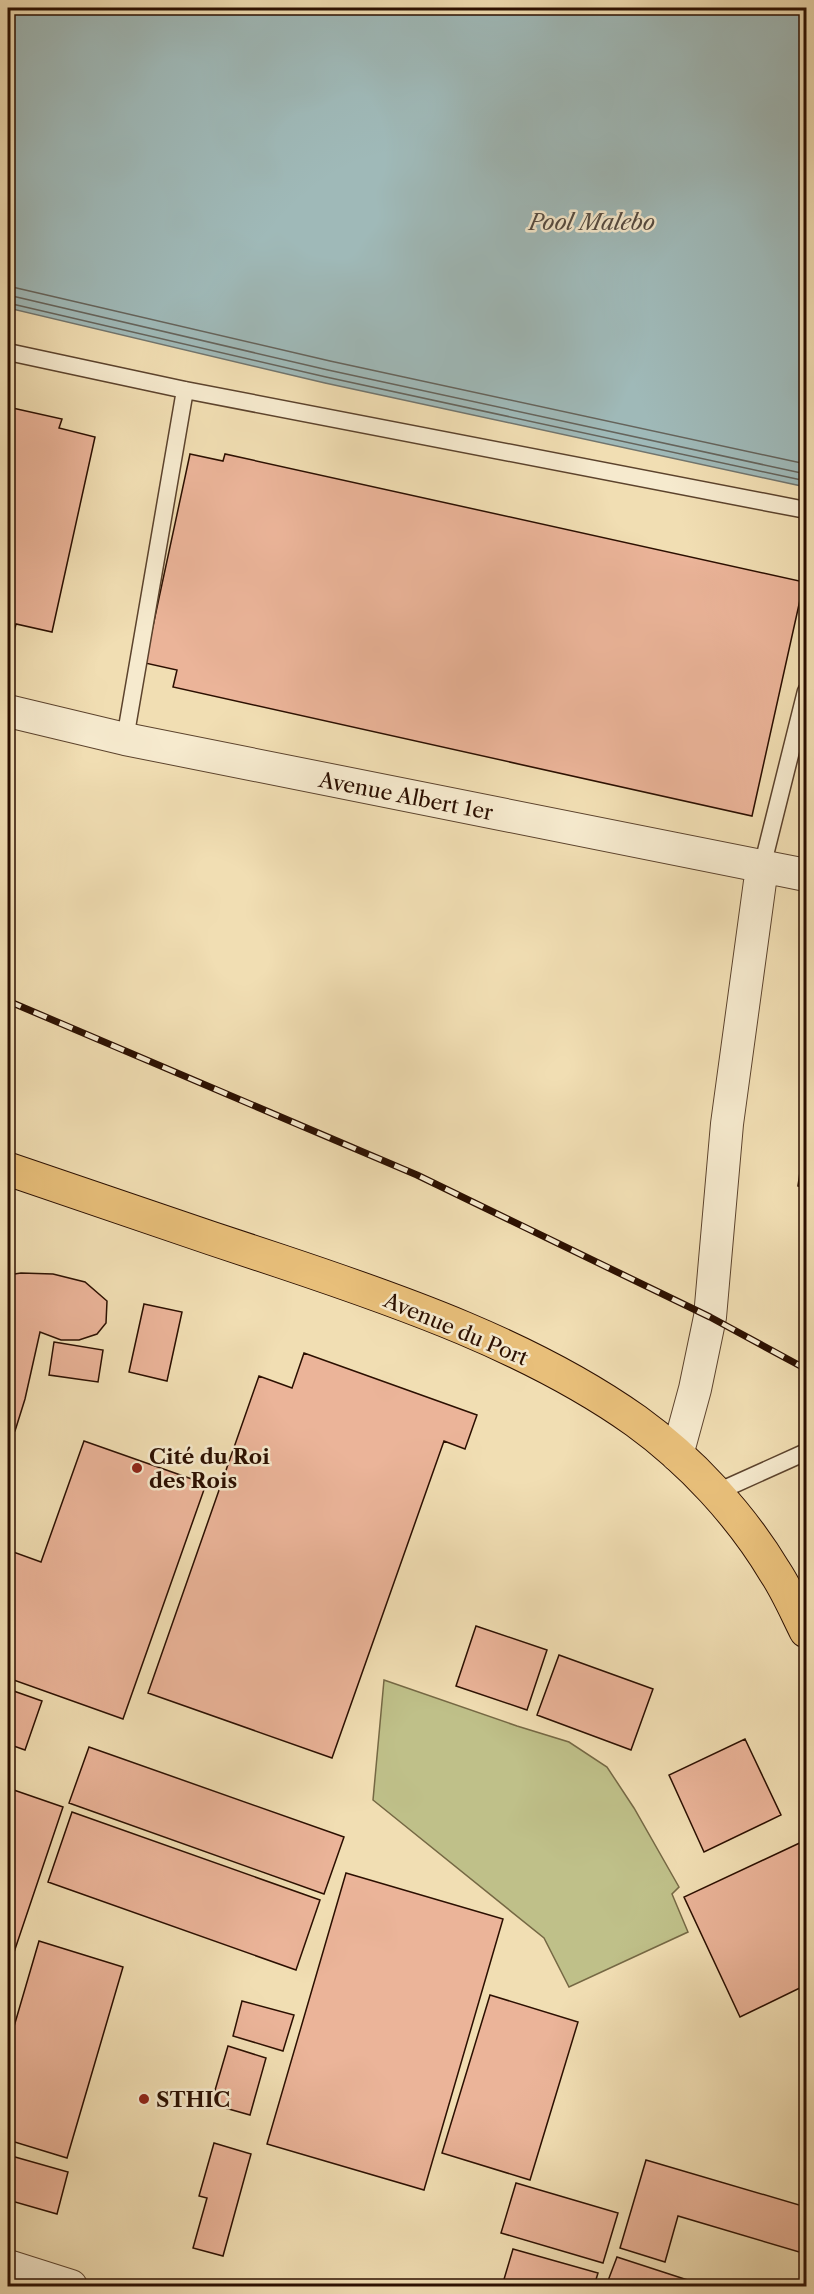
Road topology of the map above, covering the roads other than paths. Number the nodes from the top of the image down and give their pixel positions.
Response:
1 (8, 352) edge
2 (184, 390) junction
3 (807, 510) edge
4 (807, 691) edge
5 (8, 711) edge
6 (124, 739) junction
7 (762, 867) junction
8 (807, 875) edge
9 (8, 1170) edge
10 (807, 1452) edge
11 (676, 1455) junction
12 (715, 1493) junction
13 (807, 1631) edge
14 (8, 2266) edge
15 (71, 2286) edge

1 - 2 lane
2 - 3 lane
2 - 6 lane
4 - 7 lane
5 - 6 street, Avenue Albert 1er
6 - 7 street, Avenue Albert 1er
7 - 8 street, Avenue Albert 1er
7 - 11 street
9 - 11 main road, Avenue du Port
10 - 12 lane
11 - 12 main road, Avenue du Port
12 - 13 main road, Avenue du Port
14 - 15 street

